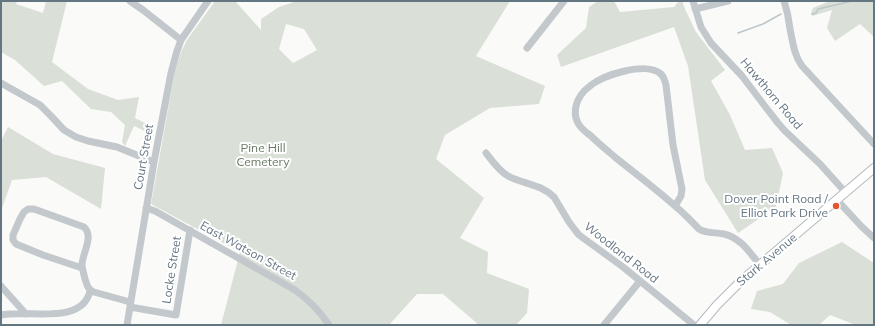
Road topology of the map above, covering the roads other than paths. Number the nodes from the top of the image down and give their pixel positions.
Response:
1 (130, 1) edge
2 (208, 1) edge
3 (564, 1) edge
4 (693, 1) edge
5 (727, 1) edge
6 (784, 1) edge
7 (695, 9) junction
8 (181, 40) junction
9 (527, 48) dead end
10 (1, 83) edge
11 (874, 144) edge
12 (486, 152) dead end
13 (154, 162) junction
14 (874, 168) edge
15 (846, 193) junction
16 (837, 200) junction
17 (675, 206) junction
18 (146, 208) junction
19 (190, 230) junction
20 (874, 238) edge
21 (760, 265) junction
22 (82, 268) junction
23 (640, 281) junction
24 (1, 286) edge
25 (90, 290) junction
26 (130, 305) junction
27 (26, 314) junction
28 (2, 316) edge
29 (127, 325) edge
30 (329, 325) edge
31 (604, 325) edge
32 (694, 325) edge
33 (700, 325) edge

1 - 8 street
2 - 8 street, Court Street
3 - 9 street
4 - 7 street, Hawthorn Road
5 - 7 street
6 - 11 street
7 - 15 street, Hawthorn Road
8 - 13 street, Court Street
10 - 13 street
12 - 23 street, Woodland Road
13 - 18 street, Court Street
14 - 15 main road, Stark Avenue
15 - 16 main road, Stark Avenue
16 - 20 street
16 - 21 main road, Stark Avenue
17 - 17 street
17 - 21 street
18 - 19 street, East Watson Street
18 - 26 street, Court Street
19 - 26 street, Locke Street
19 - 30 street, East Watson Street
21 - 33 main road, Stark Avenue
22 - 22 street
22 - 25 street
23 - 31 street
23 - 32 street, Woodland Road
24 - 27 street
25 - 26 street
25 - 27 street
26 - 29 street, Court Street
27 - 28 street

